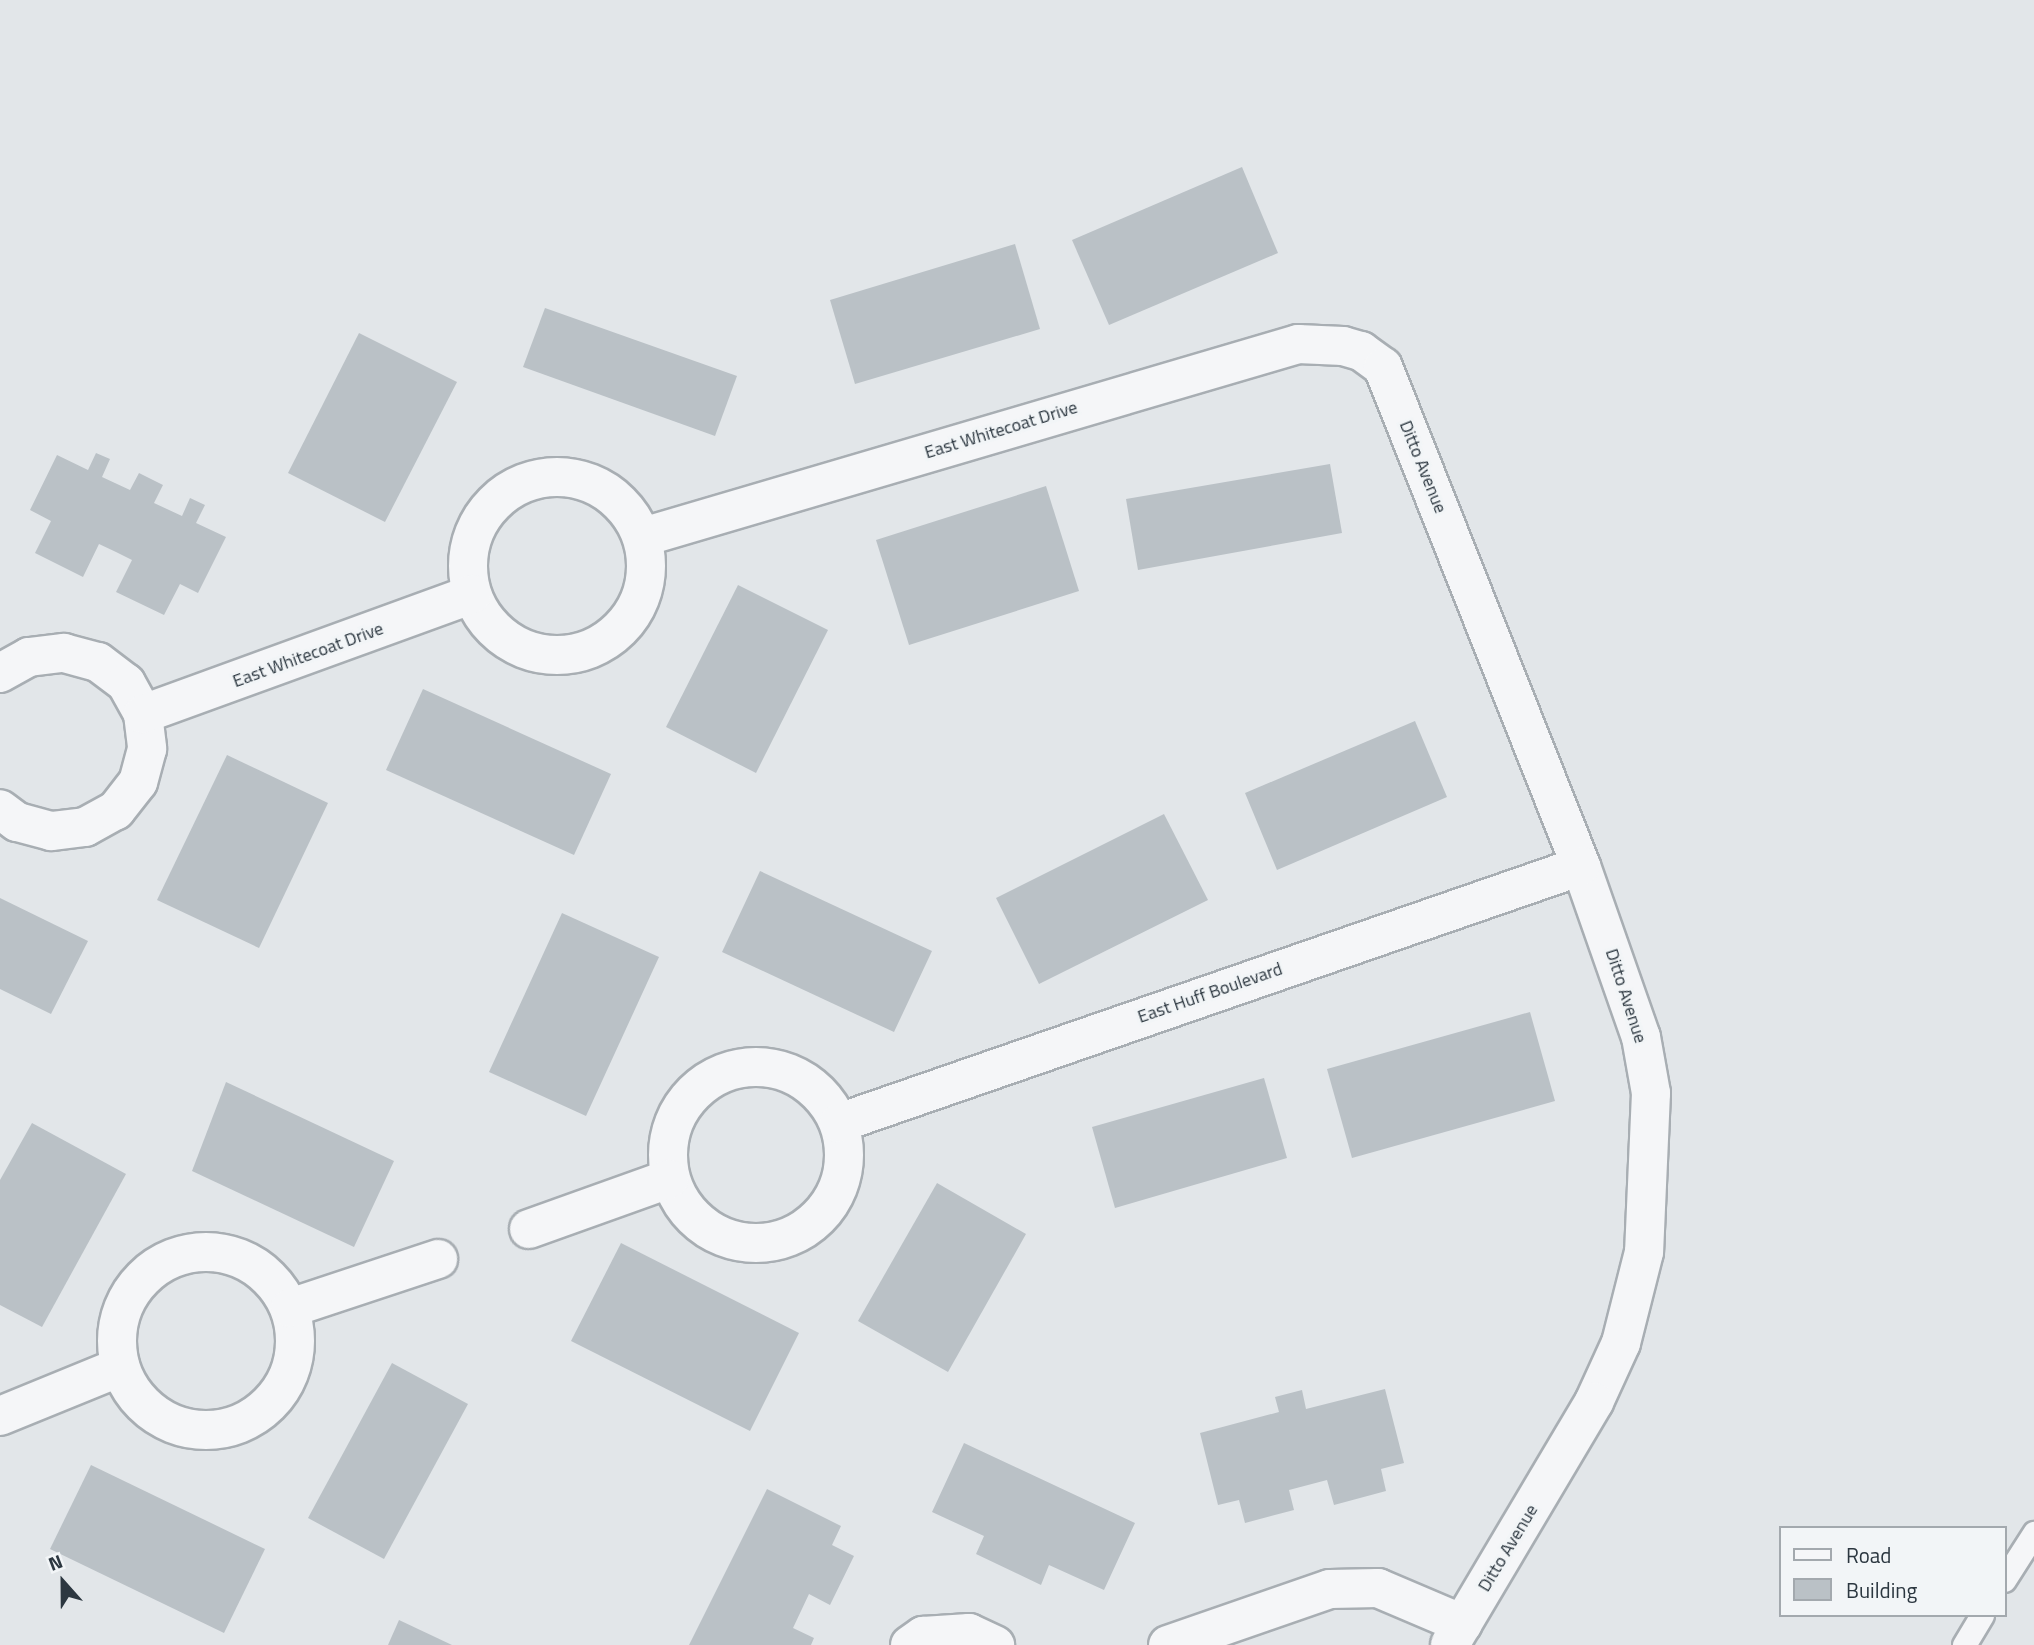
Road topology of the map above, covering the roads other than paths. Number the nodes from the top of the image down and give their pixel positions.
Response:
1 (1361, 351) joint
2 (643, 537) junction
3 (472, 594) junction
4 (0, 673) edge
5 (143, 714) junction
6 (0, 809) edge
7 (1581, 866) junction
8 (839, 1123) junction
9 (669, 1179) junction
10 (529, 1228) dead end
11 (438, 1259) dead end
12 (290, 1308) junction
13 (120, 1367) junction
14 (0, 1416) edge
15 (2034, 1533) edge
16 (2006, 1577) edge
17 (1981, 1617) edge
18 (1457, 1634) edge
19 (910, 1645) edge
20 (995, 1645) edge
21 (1168, 1645) edge
22 (1964, 1645) edge

1 - 2 street, East Whitecoat Drive
1 - 7 street, Ditto Avenue
2 - 3 street
2 - 3 street
3 - 5 street, East Whitecoat Drive
4 - 5 street
5 - 6 street
7 - 8 street, East Huff Boulevard
7 - 18 street, Ditto Avenue
8 - 9 street
8 - 9 street
9 - 10 street
11 - 12 street
12 - 13 street
12 - 13 street
13 - 14 street
15 - 16 lane
17 - 22 lane
18 - 21 street
19 - 20 street

